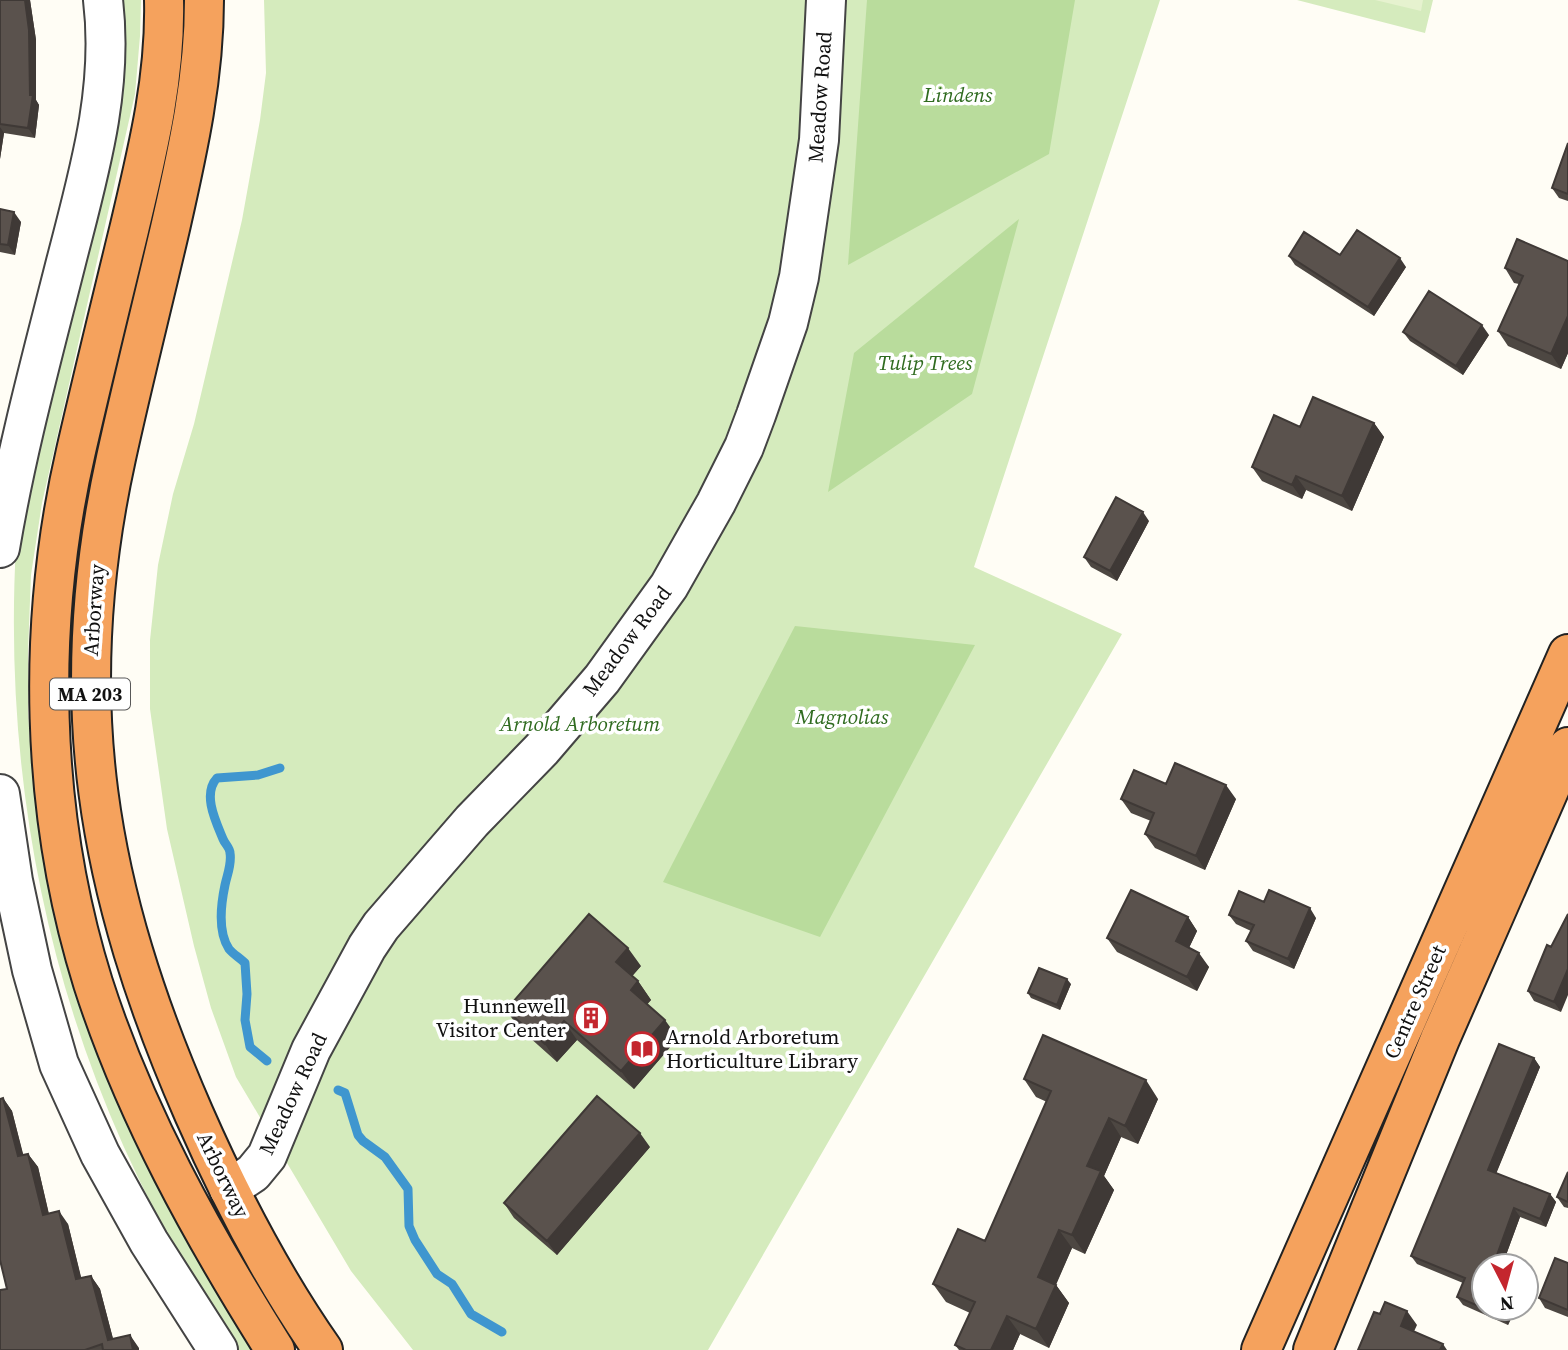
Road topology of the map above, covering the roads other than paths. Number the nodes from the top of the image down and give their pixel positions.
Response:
1 (103, 0) edge
2 (164, 0) edge
3 (204, 0) edge
4 (826, 0) edge
5 (8, 458) edge
6 (0, 548) edge
7 (1568, 654) edge
8 (1568, 747) edge
9 (0, 794) edge
10 (6, 882) edge
11 (229, 1189) junction
12 (218, 1350) edge
13 (275, 1350) edge
14 (323, 1350) edge
15 (1261, 1350) edge
16 (1314, 1350) edge

1 - 5 street
2 - 13 highway, Arborway / MA 203
3 - 11 highway, Arborway / MA 203
4 - 11 street, Meadow Road
5 - 6 street
7 - 15 highway, Centre Street
8 - 16 highway, Centre Street
9 - 10 street
10 - 12 street
11 - 14 highway, Arborway / MA 203

